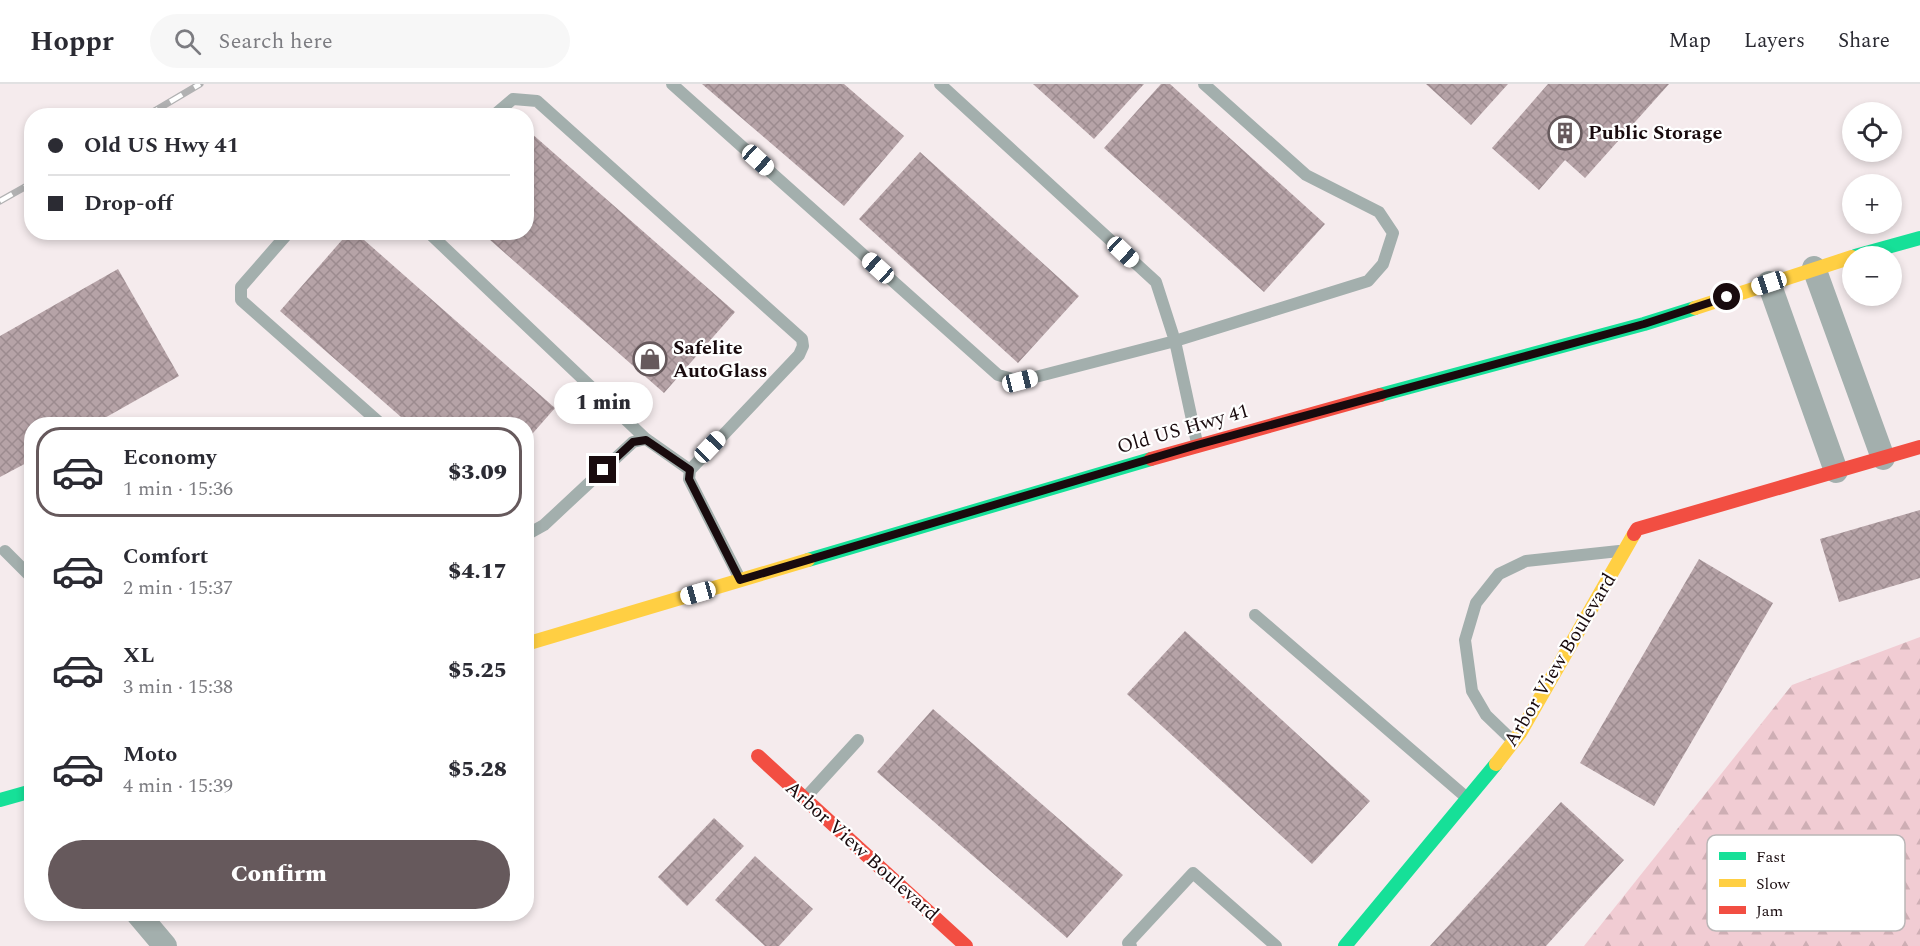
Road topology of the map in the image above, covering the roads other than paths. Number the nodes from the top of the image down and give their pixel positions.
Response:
1 (672, 84) edge
2 (940, 84) edge
3 (1204, 84) edge
4 (502, 108) edge
5 (1920, 238) edge
6 (283, 240) edge
7 (436, 240) edge
8 (1892, 246) edge
9 (1842, 260) edge
10 (1814, 268) junction
11 (1769, 283) junction
12 (1175, 341) junction
13 (373, 417) edge
14 (646, 440) junction
15 (1197, 445) junction
16 (1920, 447) edge
17 (1883, 458) junction
18 (690, 470) junction
19 (1836, 471) junction
20 (534, 531) edge
21 (1626, 550) junction
22 (5, 551) dead end
23 (24, 570) edge
24 (740, 580) junction
25 (1255, 615) dead end
26 (534, 642) edge
27 (858, 740) dead end
28 (1514, 741) junction
29 (758, 756) dead end
30 (24, 793) edge
31 (804, 798) junction
32 (0, 800) edge
33 (1468, 800) junction
34 (144, 921) edge
35 (165, 946) edge
36 (966, 946) edge
37 (1131, 946) edge
38 (1276, 946) edge
39 (1345, 946) edge

1 - 12 lane
2 - 12 lane
3 - 12 lane
4 - 18 lane
5 - 8 street, Old US Hwy 41
6 - 13 lane
7 - 14 lane
9 - 10 street, Old US Hwy 41
10 - 11 street, Old US Hwy 41
10 - 17 street
11 - 15 street, Old US Hwy 41
11 - 19 street
12 - 15 lane
14 - 18 lane
14 - 20 lane
15 - 24 street, Old US Hwy 41
16 - 17 street, Arbor View Boulevard
17 - 19 street, Arbor View Boulevard
18 - 24 lane
19 - 21 street, Arbor View Boulevard
21 - 28 street, Arbor View Boulevard
21 - 28 lane
22 - 23 lane
24 - 26 street, Old US Hwy 41
25 - 33 lane
27 - 31 lane
28 - 33 street, Arbor View Boulevard
29 - 31 street, Arbor View Boulevard
30 - 32 street
31 - 36 street, Arbor View Boulevard
33 - 39 street, Arbor View Boulevard
34 - 35 street
37 - 38 lane

